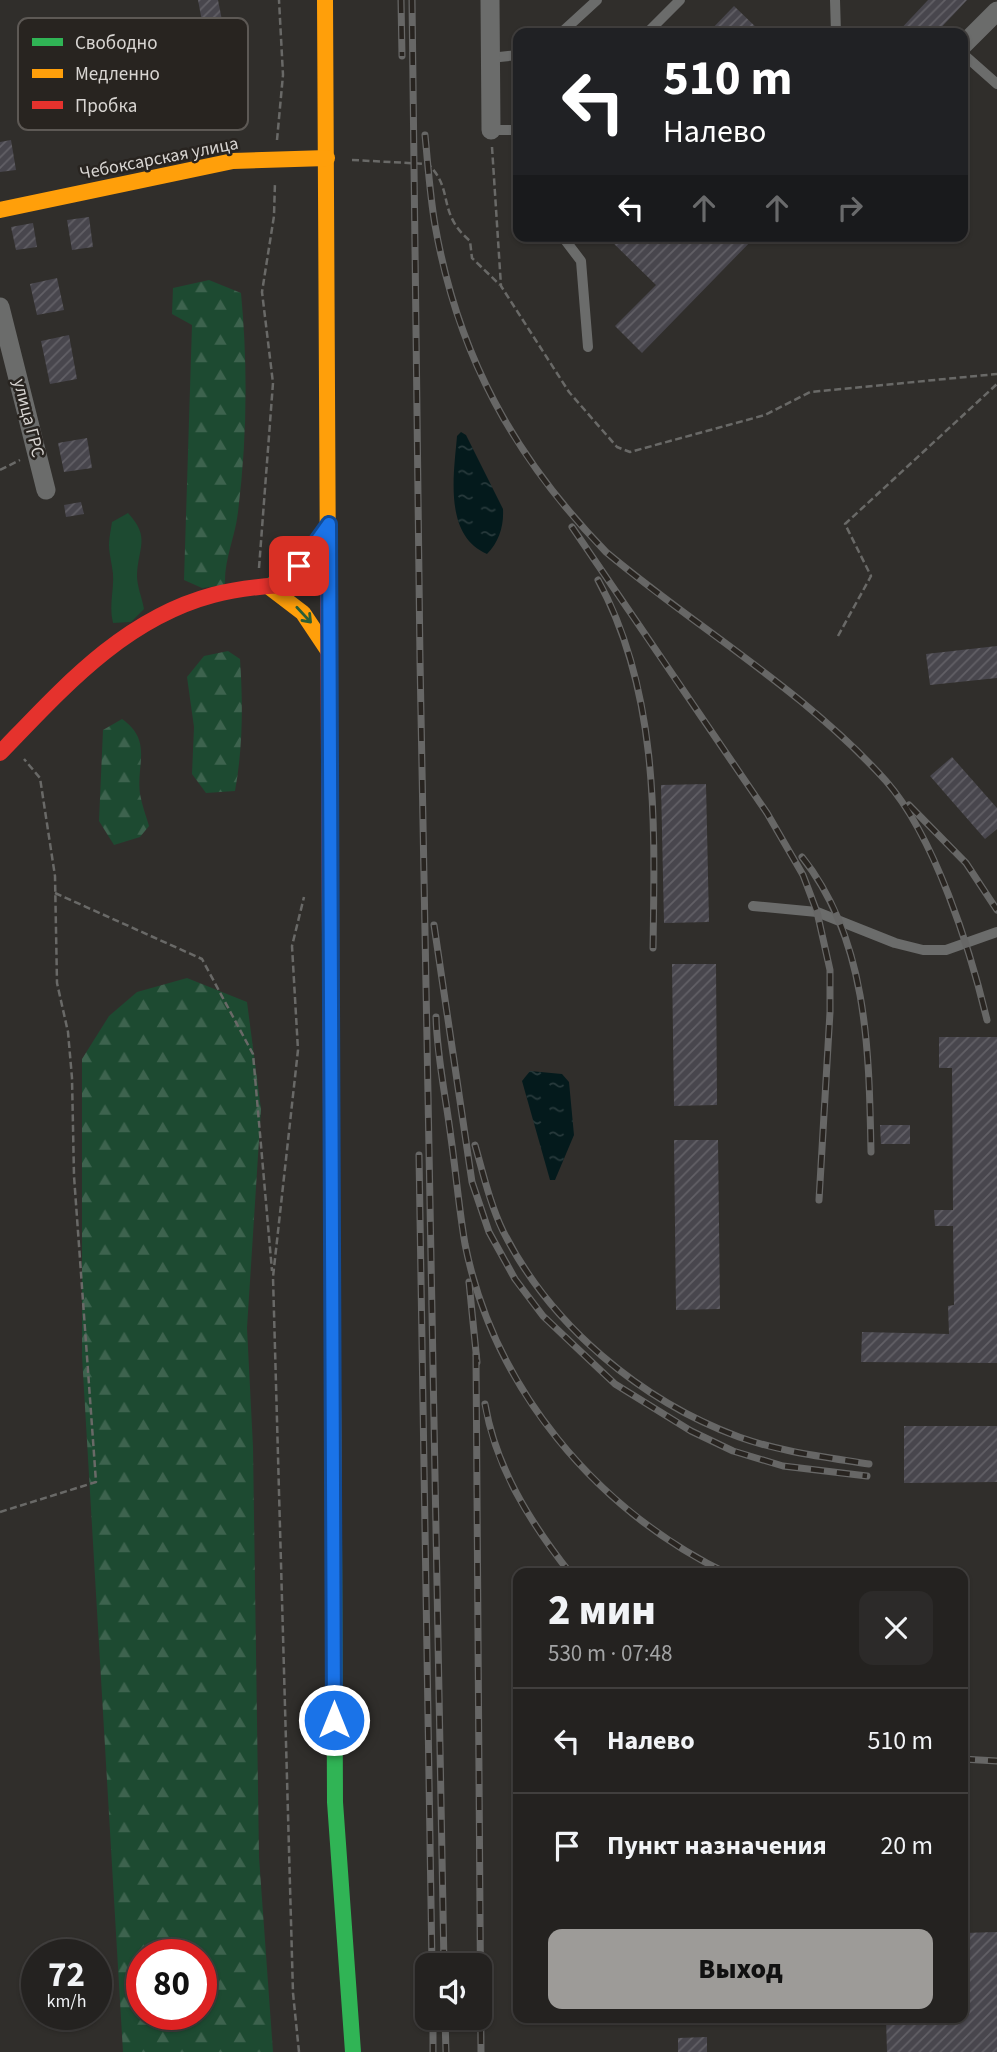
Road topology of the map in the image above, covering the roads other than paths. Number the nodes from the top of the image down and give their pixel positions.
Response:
1 (325, 0) edge
2 (490, 0) edge
3 (597, 0) edge
4 (680, 0) edge
5 (835, 0) edge
6 (997, 10) edge
7 (566, 28) edge
8 (652, 28) edge
9 (836, 28) edge
10 (968, 40) edge
11 (513, 56) edge
12 (490, 58) junction
13 (968, 58) edge
14 (997, 84) edge
15 (491, 130) joint
16 (513, 130) edge
17 (327, 158) junction
18 (0, 210) edge
19 (567, 242) edge
20 (0, 307) edge
21 (587, 347) dead end
22 (46, 490) dead end
23 (329, 524) junction
24 (330, 582) junction
25 (262, 588) junction
26 (329, 652) junction
27 (6, 747) edge
28 (753, 906) dead end
29 (997, 932) edge
30 (353, 2052) edge

1 - 17 main road
2 - 12 street
3 - 7 lane
4 - 8 lane
5 - 9 lane
6 - 10 street
11 - 12 lane
12 - 15 street
13 - 14 lane
15 - 16 lane
17 - 18 main road, Чебоксарская улица
17 - 23 main road
19 - 21 lane
20 - 22 street, улица ГРС
23 - 24 main road
23 - 25 main road
24 - 25 main road
24 - 26 main road
25 -> 26 main road
25 - 27 main road
26 - 30 main road
28 - 29 lane

